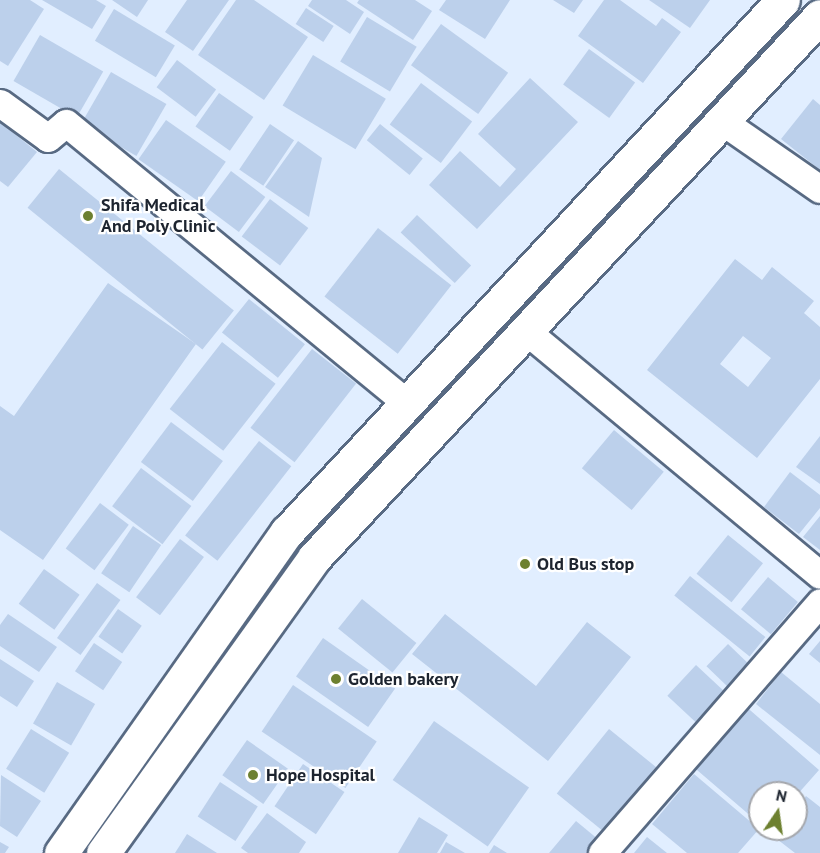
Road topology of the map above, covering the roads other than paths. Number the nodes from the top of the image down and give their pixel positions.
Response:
1 (783, 0) edge
2 (820, 16) edge
3 (0, 103) edge
4 (722, 121) junction
5 (820, 189) edge
6 (525, 330) junction
7 (407, 403) junction
8 (820, 575) edge
9 (820, 603) edge
10 (61, 853) edge
11 (103, 853) edge
12 (602, 853) edge

1 - 7 highway
2 - 4 highway
3 - 7 street
4 - 5 street
4 - 6 highway
6 - 8 street
6 - 11 highway
7 - 10 highway
9 - 12 street

